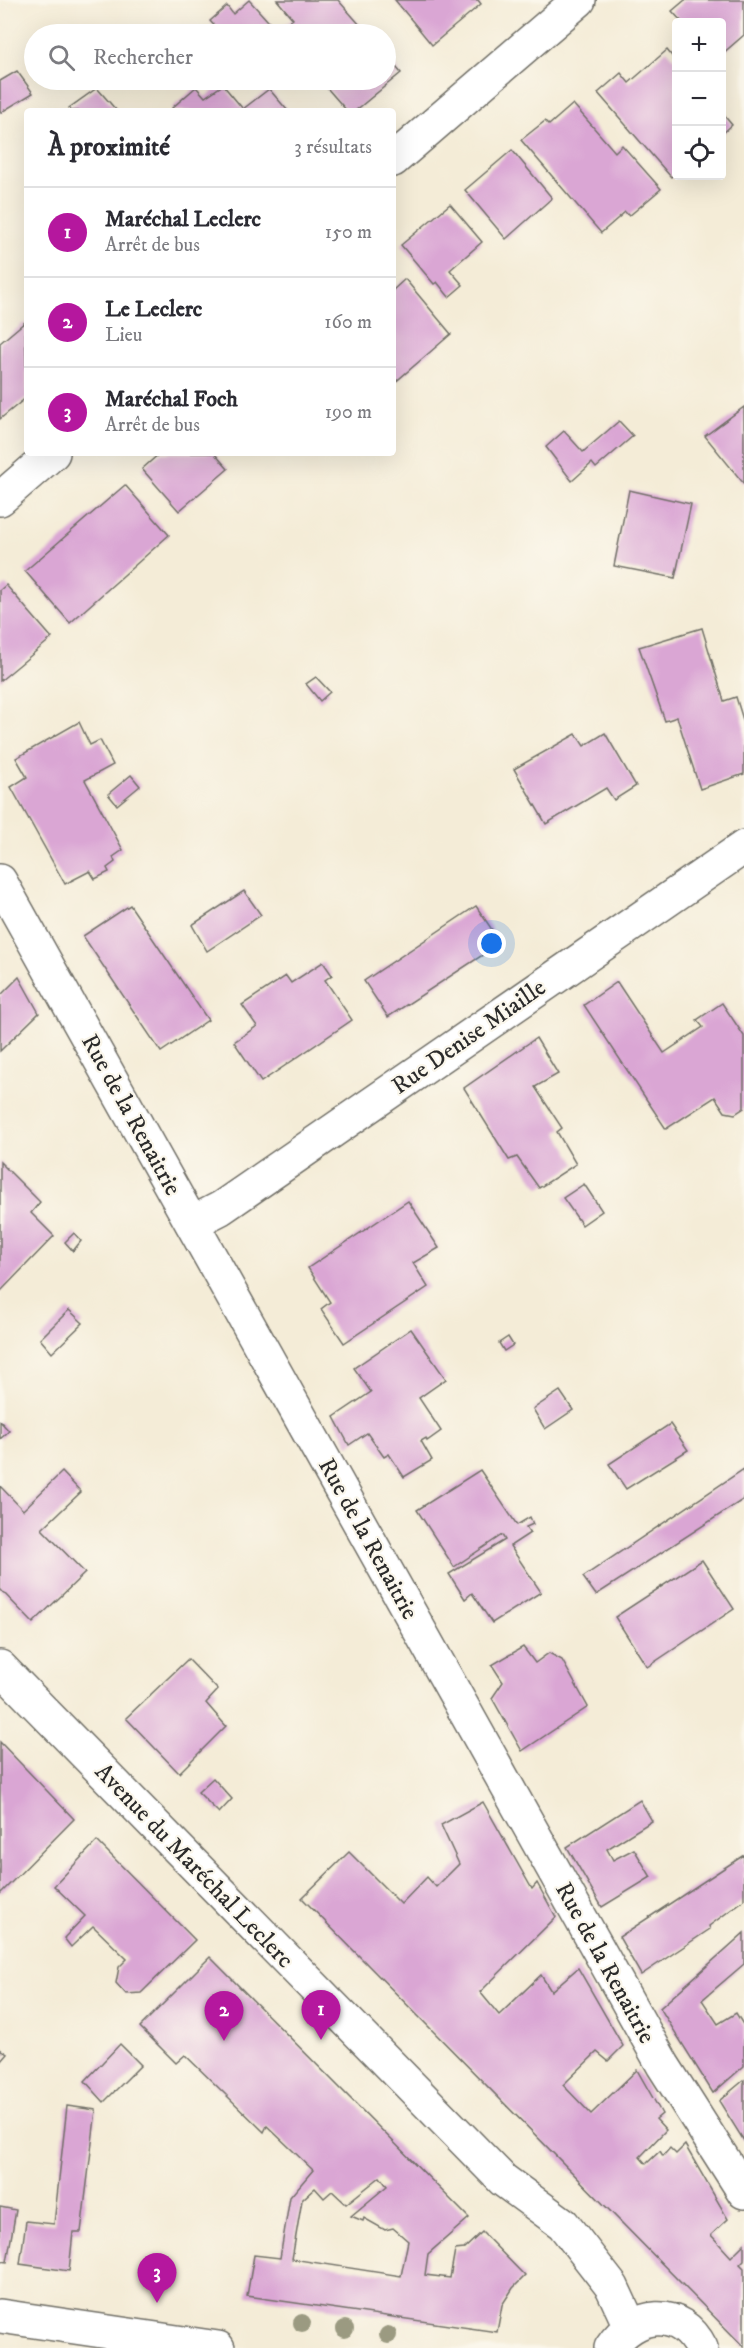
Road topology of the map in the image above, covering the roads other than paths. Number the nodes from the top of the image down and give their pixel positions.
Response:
1 (579, 0) edge
2 (396, 157) edge
3 (50, 456) edge
4 (0, 499) edge
5 (744, 847) edge
6 (0, 881) edge
7 (192, 1224) junction
8 (0, 1667) edge
9 (744, 2192) edge
10 (0, 2316) edge
11 (621, 2337) edge
12 (218, 2348) edge
13 (701, 2348) edge

1 - 2 street
3 - 4 street
5 - 7 street, Rue Denise Miaille
6 - 7 street, Rue de la Renaitrie
7 - 9 street, Rue de la Renaitrie
8 - 11 street, Avenue du Maréchal Leclerc
10 - 12 street
11 - 13 street

